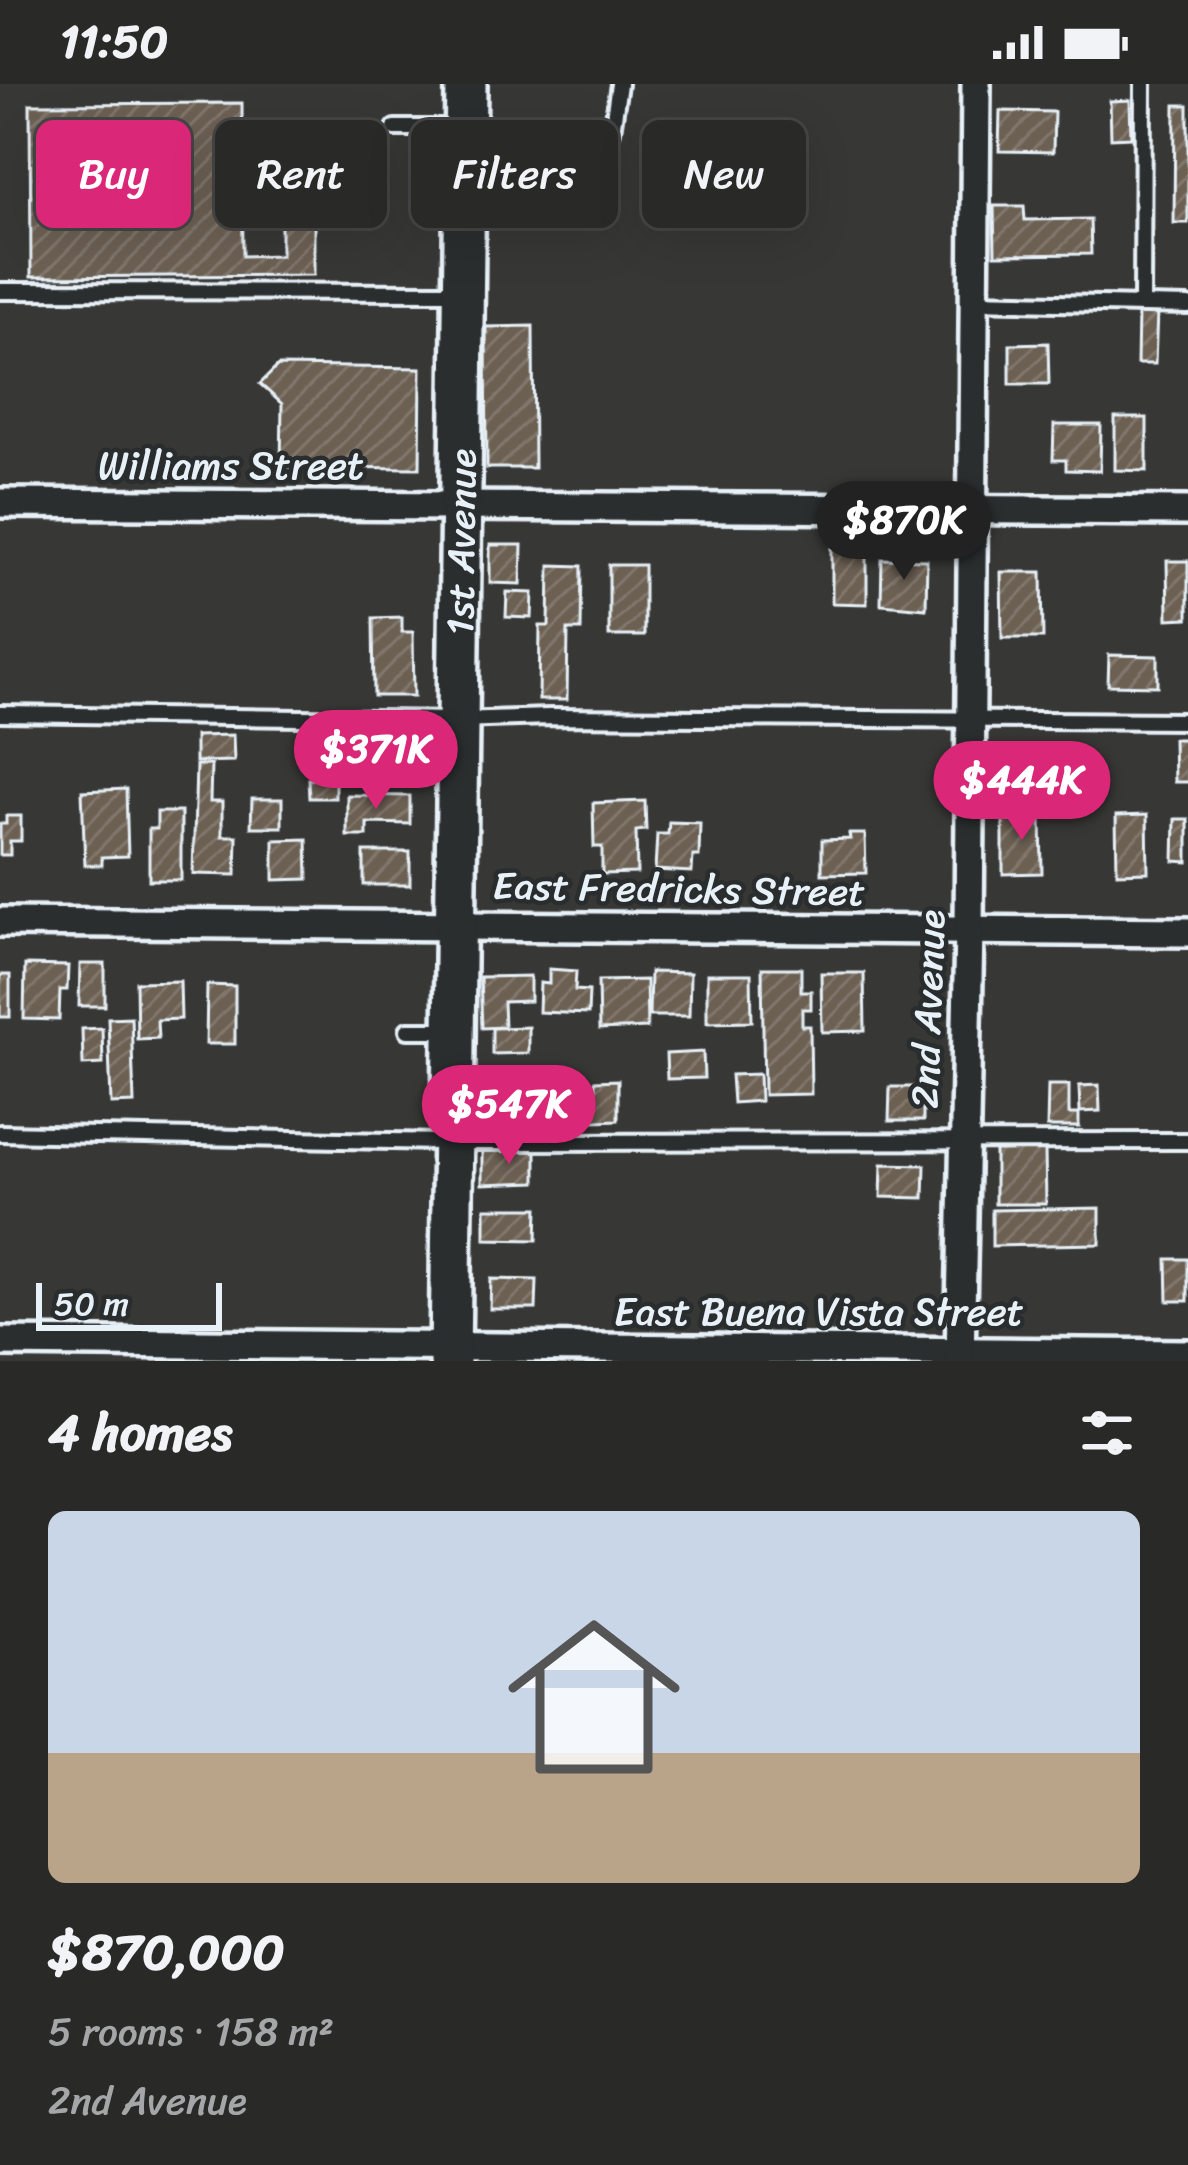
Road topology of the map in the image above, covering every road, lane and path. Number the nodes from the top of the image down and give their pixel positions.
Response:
1 (466, 84) edge
2 (619, 84) edge
3 (976, 84) edge
4 (1143, 84) edge
5 (465, 120) edge
6 (613, 120) edge
7 (395, 128) dead end
8 (411, 130) edge
9 (464, 228) edge
10 (0, 291) edge
11 (464, 292) junction
12 (973, 301) junction
13 (1142, 305) junction
14 (1188, 306) edge
15 (0, 503) edge
16 (461, 505) junction
17 (971, 510) junction
18 (1188, 511) edge
19 (0, 714) edge
20 (459, 720) junction
21 (1188, 721) edge
22 (970, 722) junction
23 (0, 922) edge
24 (457, 924) junction
25 (969, 930) junction
26 (1188, 932) edge
27 (408, 1030) dead end
28 (457, 1030) junction
29 (0, 1132) edge
30 (962, 1141) junction
31 (1188, 1141) edge
32 (455, 1142) junction
33 (0, 1342) edge
34 (450, 1354) edge
35 (1188, 1354) edge
36 (871, 1355) edge
37 (959, 1356) edge

1 - 5 street, 1st Avenue
2 - 6 lane
3 - 12 street, 2nd Avenue
4 - 13 lane
7 - 8 lane
9 - 11 street, 1st Avenue
10 - 11 lane
11 - 16 street, 1st Avenue
12 - 13 lane
12 - 17 street, 2nd Avenue
13 - 14 lane
15 - 16 street, Williams Street
16 - 17 street, Williams Street
16 - 20 street, 1st Avenue
17 - 18 street, Williams Street
17 - 22 street, 2nd Avenue
19 - 20 lane
20 - 22 lane
20 - 24 street, 1st Avenue
21 - 22 lane
22 - 25 street, 2nd Avenue
23 - 24 street, East Fredricks Street
24 - 25 street, East Fredricks Street
24 - 28 street, 1st Avenue
25 - 26 street, East Fredricks Street
25 - 30 street, 2nd Avenue
27 - 28 lane
28 - 32 street, 1st Avenue
29 - 32 lane
30 - 31 lane
30 - 32 lane
30 - 37 street, 2nd Avenue
32 - 34 street, 1st Avenue
33 - 34 street, East Buena Vista Street
34 - 36 street, East Buena Vista Street
35 - 37 street, East Buena Vista Street
36 - 37 street, East Buena Vista Street

